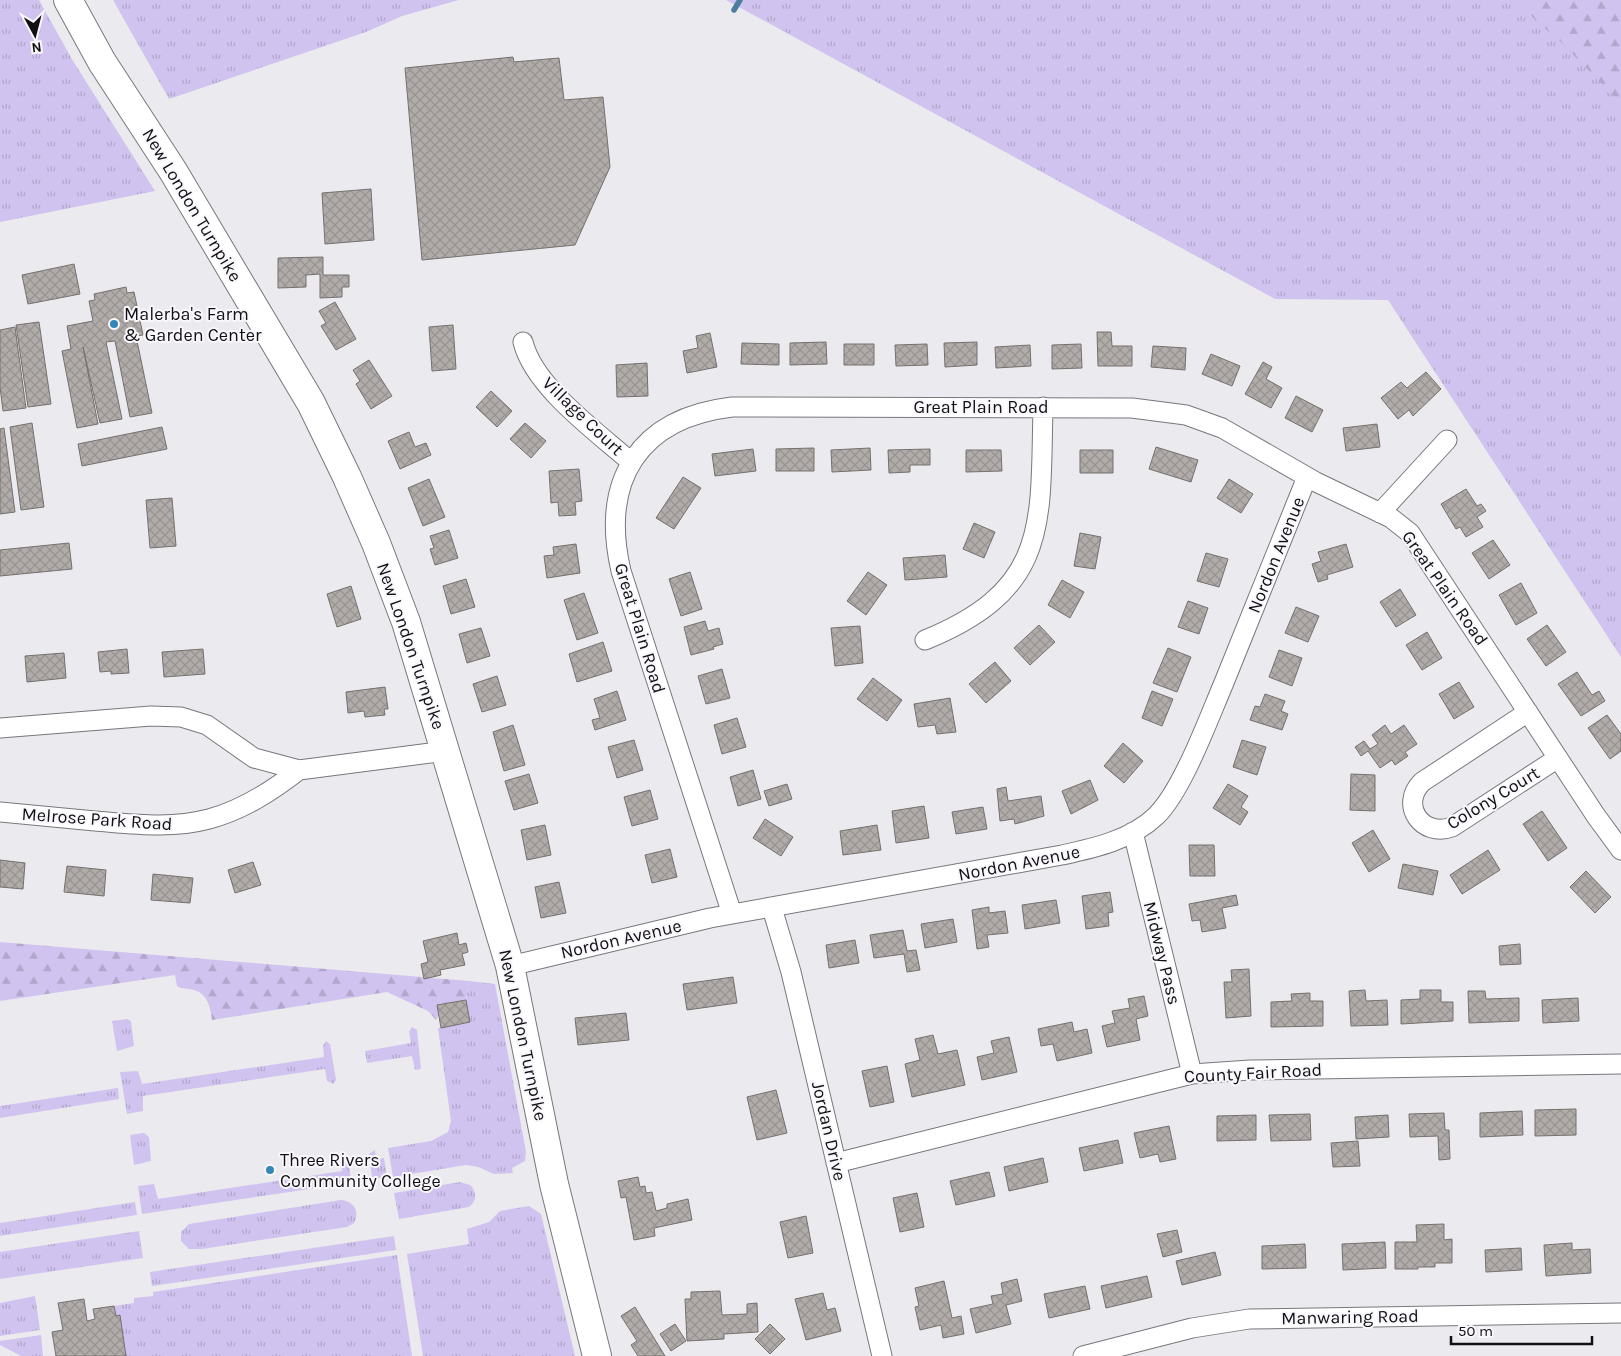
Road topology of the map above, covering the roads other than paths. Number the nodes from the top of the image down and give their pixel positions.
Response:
1 (68, 0) edge
2 (523, 342) dead end
3 (1043, 407) junction
4 (1447, 440) dead end
5 (631, 462) junction
6 (1307, 477) junction
7 (1380, 513) junction
8 (925, 640) dead end
9 (1528, 712) junction
10 (0, 728) edge
11 (446, 751) junction
12 (1558, 758) junction
13 (300, 770) junction
14 (0, 812) edge
15 (1133, 832) junction
16 (1621, 850) edge
17 (772, 908) junction
18 (732, 914) junction
19 (510, 966) junction
20 (1621, 1064) edge
21 (1192, 1074) junction
22 (836, 1163) junction
23 (1621, 1313) edge
24 (597, 1356) edge
25 (882, 1356) edge
26 (1083, 1356) edge

1 - 11 main road, New London Turnpike
2 - 5 street, Village Court
3 - 5 street, Great Plain Road
3 - 6 street, Great Plain Road
3 - 8 street
4 - 7 street
5 - 18 street, Great Plain Road
6 - 7 street, Great Plain Road
6 - 15 street, Nordon Avenue
7 - 9 street, Great Plain Road
9 - 12 street, Great Plain Road
9 - 12 street, Colony Court
10 - 13 street, Melrose Park Road
11 - 13 street, Melrose Park Road
11 - 19 main road, New London Turnpike
12 - 16 street, Great Plain Road
13 - 14 street, Melrose Park Road
15 - 17 street, Nordon Avenue
15 - 21 street, Midway Pass
17 - 18 street, Nordon Avenue
17 - 22 street, Jordan Drive
18 - 19 street, Nordon Avenue
19 - 24 main road, New London Turnpike
20 - 21 street, County Fair Road
21 - 22 street, County Fair Road
22 - 25 street, Jordan Drive
23 - 26 street, Manwaring Road

